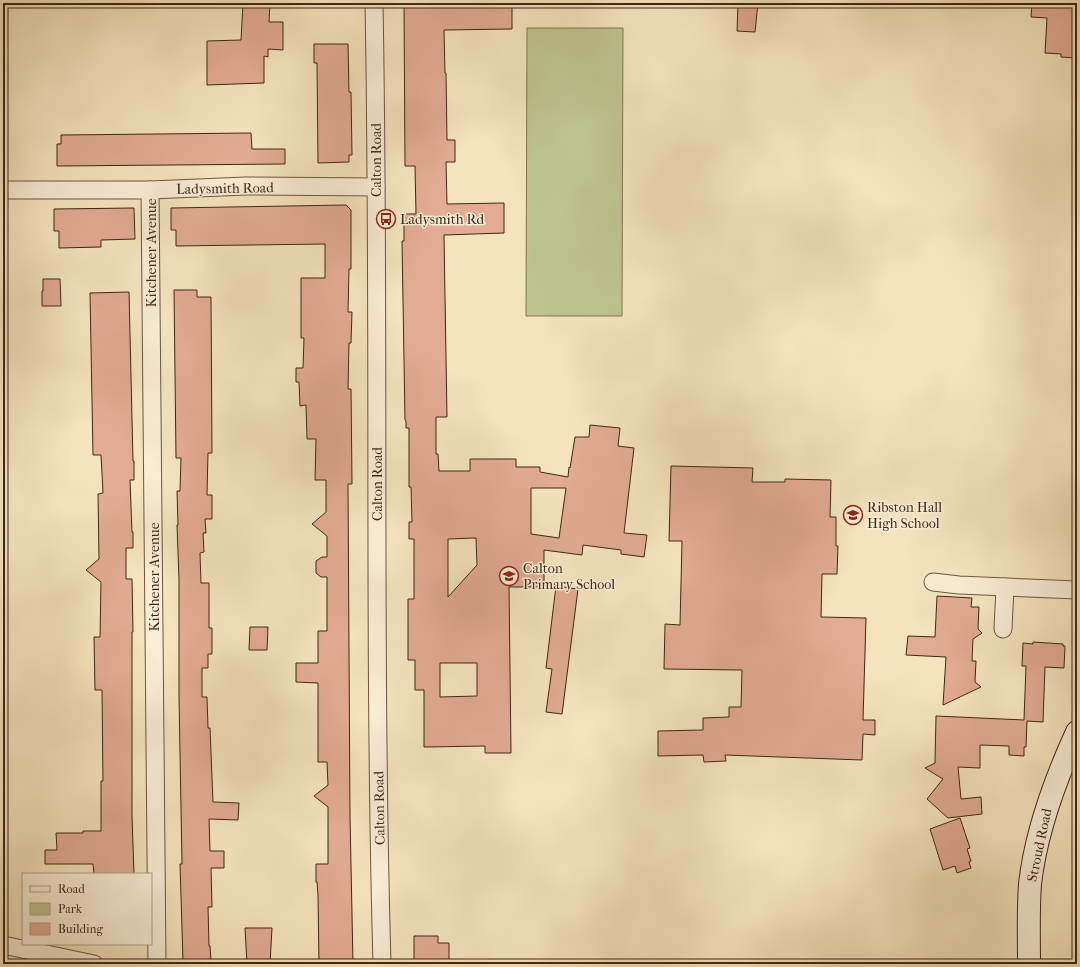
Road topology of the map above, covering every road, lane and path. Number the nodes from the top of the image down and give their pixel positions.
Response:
1 (374, 3) edge
2 (376, 187) junction
3 (3, 190) edge
4 (150, 190) junction
5 (934, 582) dead end
6 (1005, 587) junction
7 (1077, 590) edge
8 (1003, 630) dead end
9 (1076, 737) edge
10 (3, 945) edge
11 (94, 964) edge
12 (157, 964) edge
13 (382, 964) edge
14 (1029, 964) edge

1 - 2 street, Calton Road
2 - 4 street, Ladysmith Road
2 - 13 street, Calton Road
3 - 4 street, Ladysmith Road
4 - 12 street, Kitchener Avenue
5 - 6 street
6 - 7 street
6 - 8 street
9 - 14 main road, Stroud Road
10 - 11 street

